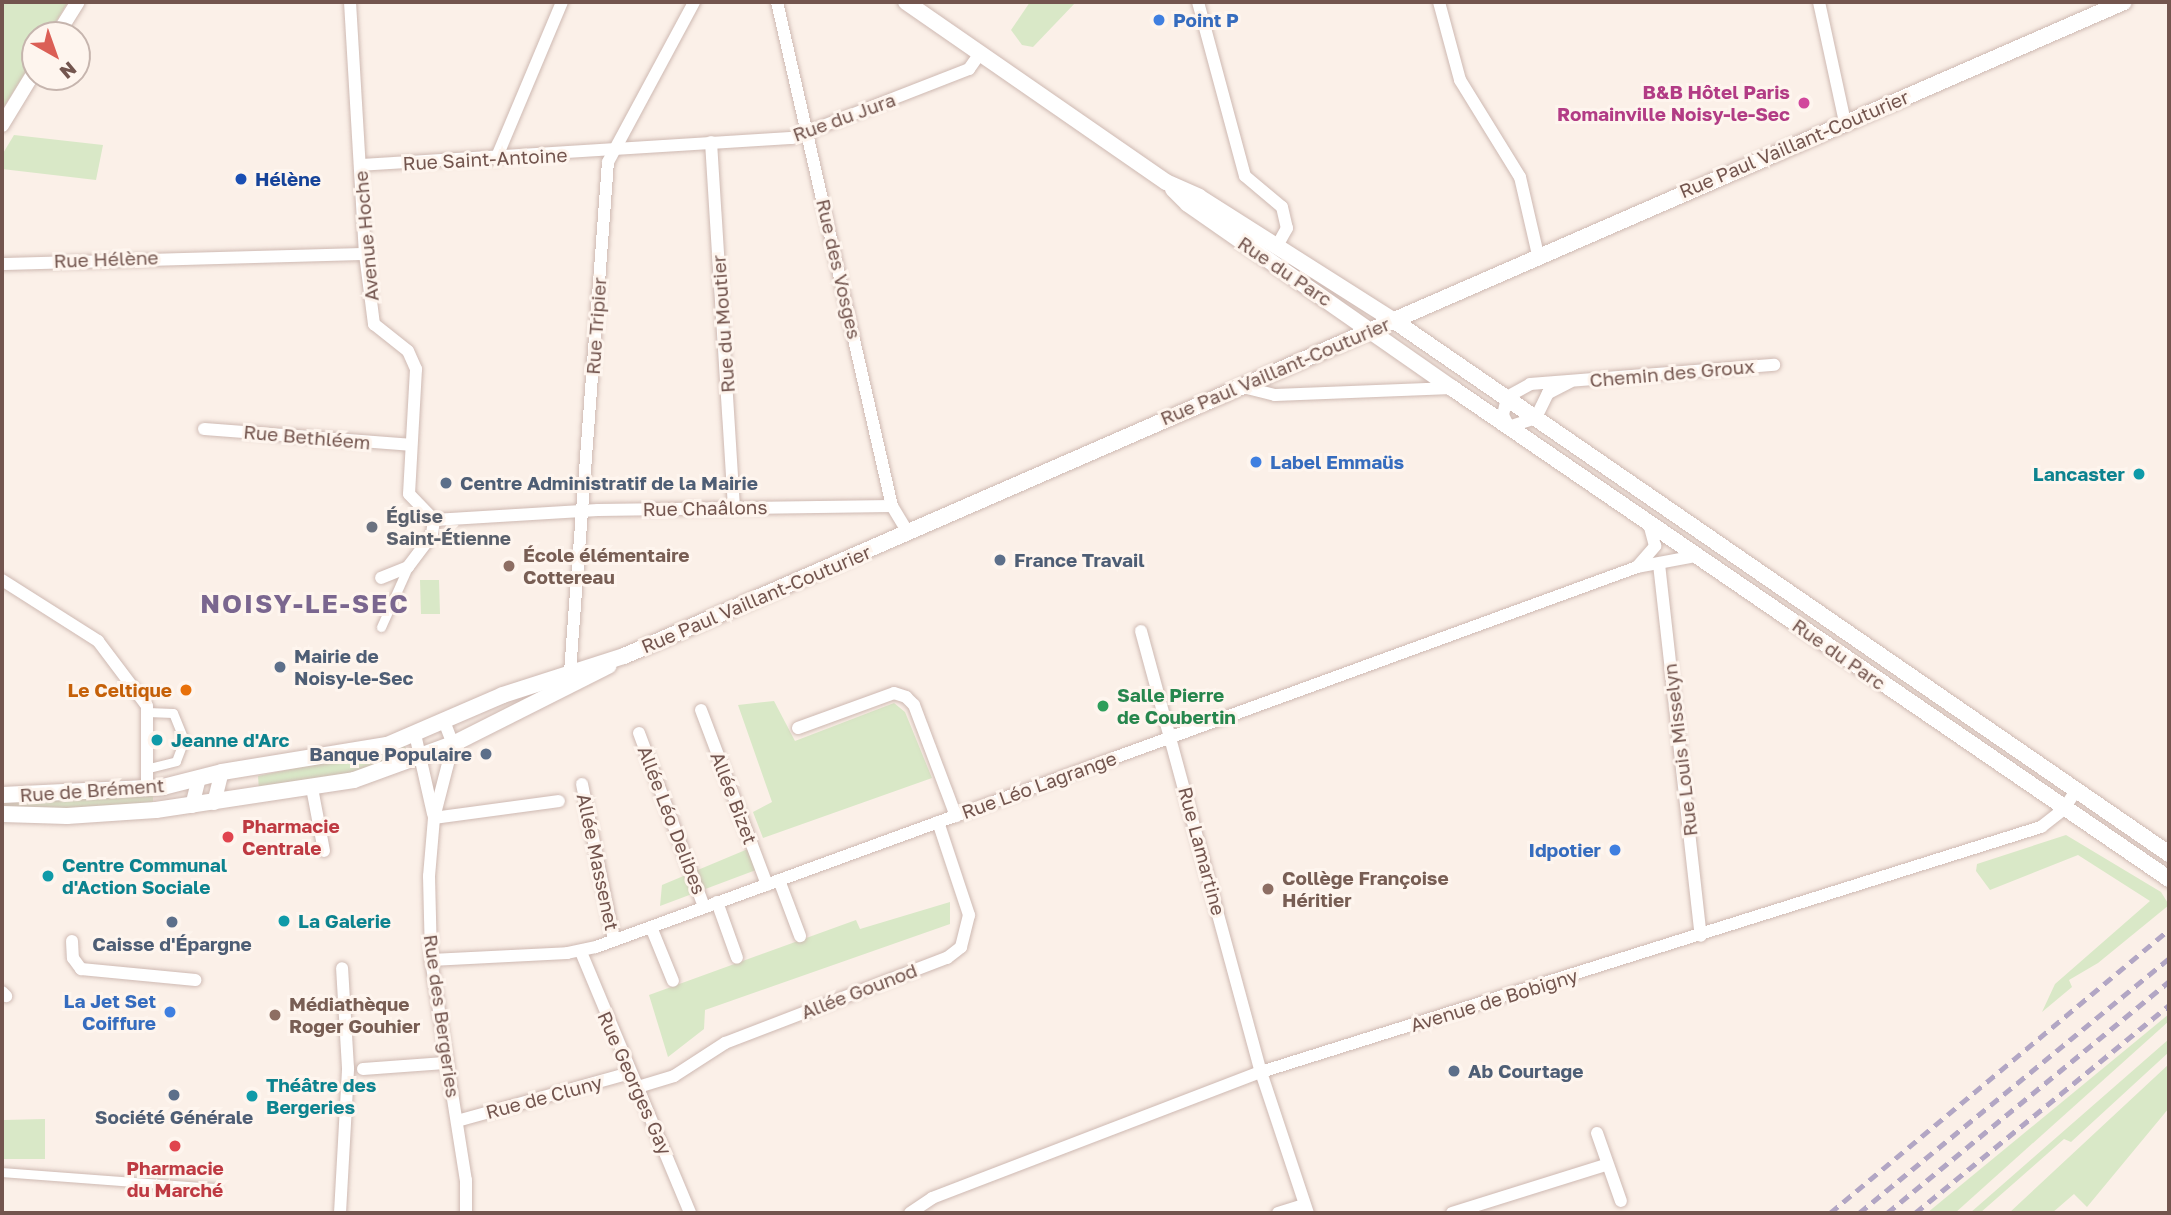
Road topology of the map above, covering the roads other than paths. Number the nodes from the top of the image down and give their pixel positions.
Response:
1 (78, 2) edge
2 (350, 2) edge
3 (562, 2) edge
4 (695, 2) edge
5 (778, 2) edge
6 (906, 2) edge
7 (1198, 2) edge
8 (1439, 2) edge
9 (1819, 2) edge
10 (2124, 2) edge
11 (66, 21) edge
12 (980, 53) junction
13 (23, 91) edge
14 (1845, 122) junction
15 (2, 125) edge
16 (808, 134) junction
17 (711, 142) junction
18 (611, 152) junction
19 (496, 159) junction
20 (360, 165) junction
21 (1166, 182) junction
22 (1277, 246) junction
23 (365, 254) junction
24 (1538, 256) junction
25 (2, 264) edge
26 (1394, 320) junction
27 (1371, 330) junction
28 (1774, 365) dead end
29 (1570, 382) junction
30 (1530, 384) junction
31 (1239, 386) junction
32 (1452, 388) junction
33 (1507, 397) junction
34 (1543, 401) junction
35 (1536, 418) junction
36 (1509, 428) junction
37 (204, 429) dead end
38 (410, 445) junction
39 (734, 506) junction
40 (892, 506) junction
41 (584, 511) junction
42 (434, 520) junction
43 (1647, 522) junction
44 (908, 533) junction
45 (1696, 556) junction
46 (1659, 564) junction
47 (408, 567) junction
48 (1637, 567) junction
49 (381, 578) dead end
50 (2, 580) edge
51 (381, 627) dead end
52 (1141, 631) dead end
53 (624, 656) junction
54 (570, 672) junction
55 (503, 695) junction
56 (701, 710) dead end
57 (147, 712) junction
58 (503, 716) junction
59 (444, 721) junction
60 (798, 729) dead end
61 (415, 733) junction
62 (639, 733) dead end
63 (1171, 737) junction
64 (453, 744) junction
65 (418, 759) junction
66 (145, 769) junction
67 (222, 772) junction
68 (199, 779) junction
69 (582, 784) dead end
70 (147, 788) junction
71 (312, 788) junction
72 (2076, 792) junction
73 (2, 795) edge
74 (559, 801) dead end
75 (214, 803) junction
76 (192, 806) junction
77 (2063, 810) junction
78 (2, 814) edge
79 (956, 816) junction
80 (434, 818) junction
81 (939, 822) junction
82 (324, 850) dead end
83 (2169, 854) edge
84 (2169, 879) edge
85 (773, 883) junction
86 (717, 902) junction
87 (704, 907) junction
88 (652, 927) junction
89 (800, 936) dead end
90 (1701, 936) junction
91 (614, 940) junction
92 (72, 941) dead end
93 (580, 952) junction
94 (737, 958) dead end
95 (431, 960) junction
96 (342, 968) dead end
97 (195, 980) dead end
98 (673, 981) dead end
99 (445, 1063) junction
100 (363, 1069) dead end
101 (1261, 1072) junction
102 (630, 1073) junction
103 (638, 1087) junction
104 (457, 1121) junction
105 (1597, 1133) dead end
106 (1605, 1166) junction
107 (2, 1172) edge
108 (216, 1188) dead end
109 (1621, 1201) dead end
110 (1306, 1209) edge
111 (340, 1213) edge
112 (466, 1213) edge
113 (690, 1213) edge
114 (910, 1213) edge
115 (1278, 1213) edge
116 (1452, 1213) edge

1 - 11 street
2 - 20 street, Avenue Hoche
3 - 19 street
4 - 18 street, Rue Tripier
5 - 16 street, Rue des Vosges
6 - 12 main road, Rue du Parc
7 - 22 street
8 - 24 street
9 - 14 street
10 - 14 main road, Rue Paul Vaillant-Couturier
12 - 16 street, Rue du Jura
12 - 21 main road, Rue du Parc
13 - 15 street
14 - 24 main road, Rue Paul Vaillant-Couturier
16 - 17 street, Rue du Jura
16 - 40 street, Rue des Vosges
17 - 18 street, Rue du Jura
17 - 39 street, Rue du Moutier
18 - 19 street, Rue Saint-Antoine
18 - 41 street, Rue Tripier
19 - 20 street, Rue Saint-Antoine
20 - 23 street, Avenue Hoche
21 - 22 main road, Rue du Parc
21 - 27 main road, Rue du Parc
22 - 26 main road, Rue du Parc
23 - 25 street, Rue Hélène
23 - 38 street, Avenue Hoche
24 - 26 main road, Rue Paul Vaillant-Couturier
26 - 27 main road, Rue Paul Vaillant-Couturier
26 - 33 main road, Rue du Parc
27 - 31 main road, Rue Paul Vaillant-Couturier
27 - 32 main road, Rue du Parc
28 - 29 street, Chemin des Groux
29 - 30 street, Chemin des Groux
29 - 34 street, Chemin des Groux
30 - 33 street, Chemin des Groux
30 - 34 street
31 - 32 street
31 - 44 main road, Rue Paul Vaillant-Couturier
32 - 36 main road, Rue du Parc
33 - 35 main road, Rue du Parc
33 - 36 street
34 - 35 street
35 - 36 street
35 - 72 main road, Rue du Parc
36 - 43 main road, Rue du Parc
37 - 38 street, Rue Bethléem
38 - 42 street, Avenue Hoche
39 - 40 street, Rue Chaâlons
39 - 41 street, Rue Chaâlons
40 - 44 street, Rue des Vosges
41 - 42 street, Rue Chaâlons
41 - 54 street, Rue Tripier
42 - 47 street
43 - 45 main road, Rue du Parc
43 - 48 street
44 - 53 main road, Rue Paul Vaillant-Couturier
45 - 46 street, Rue Léo Lagrange
45 - 77 main road, Rue du Parc
46 - 48 street, Rue Léo Lagrange
46 - 90 street, Rue Louis Misselyn
47 - 49 street
47 - 51 street
48 - 63 street, Rue Léo Lagrange
50 - 57 street
52 - 63 street, Rue Lamartine
53 - 54 main road, Rue Paul Vaillant-Couturier
53 - 58 main road, Rue Paul Vaillant-Couturier
54 - 55 main road, Rue Paul Vaillant-Couturier
55 - 58 street
55 - 59 main road, Rue Paul Vaillant-Couturier
56 - 85 street, Allée Bizet
57 - 66 street
57 - 66 street
58 - 64 main road, Rue Paul Vaillant-Couturier
59 - 61 main road, Rue Paul Vaillant-Couturier
59 - 64 street
60 - 79 street
61 - 65 street, Rue des Bergeries
61 - 67 main road, Rue Paul Vaillant-Couturier
62 - 87 street, Allée Léo Delibes
63 - 79 street, Rue Léo Lagrange
63 - 101 street, Rue Lamartine
64 - 65 main road, Rue Paul Vaillant-Couturier
64 - 80 street, Rue des Bergeries
65 - 71 main road, Rue Paul Vaillant-Couturier
65 - 80 street, Rue des Bergeries
66 - 70 street
67 - 68 main road, Rue de Brément
67 - 75 street
68 - 70 main road, Rue de Brément
68 - 76 street
69 - 91 street, Allée Massenet
70 - 73 main road, Rue de Brément
71 - 75 main road, Rue Paul Vaillant-Couturier
71 - 82 street
72 - 77 street, Avenue de Bobigny
72 - 83 main road, Rue du Parc
74 - 80 street
75 - 76 main road, Rue de Brément
76 - 78 main road, Rue de Brément
77 - 84 main road, Rue du Parc
77 - 90 street, Avenue de Bobigny
79 - 81 street, Rue Léo Lagrange
80 - 95 street, Rue des Bergeries
81 - 85 street, Rue Léo Lagrange
81 - 103 street, Allée Gounod
85 - 86 street, Rue Léo Lagrange
85 - 89 street, Allée Bizet
86 - 87 street, Rue Léo Lagrange
86 - 94 street
87 - 88 street, Rue Léo Lagrange
88 - 91 street, Rue Léo Lagrange
88 - 98 street
90 - 101 street, Avenue de Bobigny
91 - 93 street, Rue Léo Lagrange
92 - 97 street
93 - 95 street, Rue Léo Lagrange
93 - 102 street, Rue Georges Gay
95 - 99 street, Rue des Bergeries
96 - 111 street
99 - 100 street
99 - 104 street, Rue des Bergeries
101 - 110 street, Rue Lamartine
101 - 114 street, Avenue de Bobigny
102 - 103 street, Rue Georges Gay
102 - 104 street, Rue de Cluny
103 - 113 street, Rue Georges Gay
104 - 112 street, Rue des Bergeries
105 - 106 street
106 - 109 street
106 - 116 street
107 - 108 street
110 - 115 street

